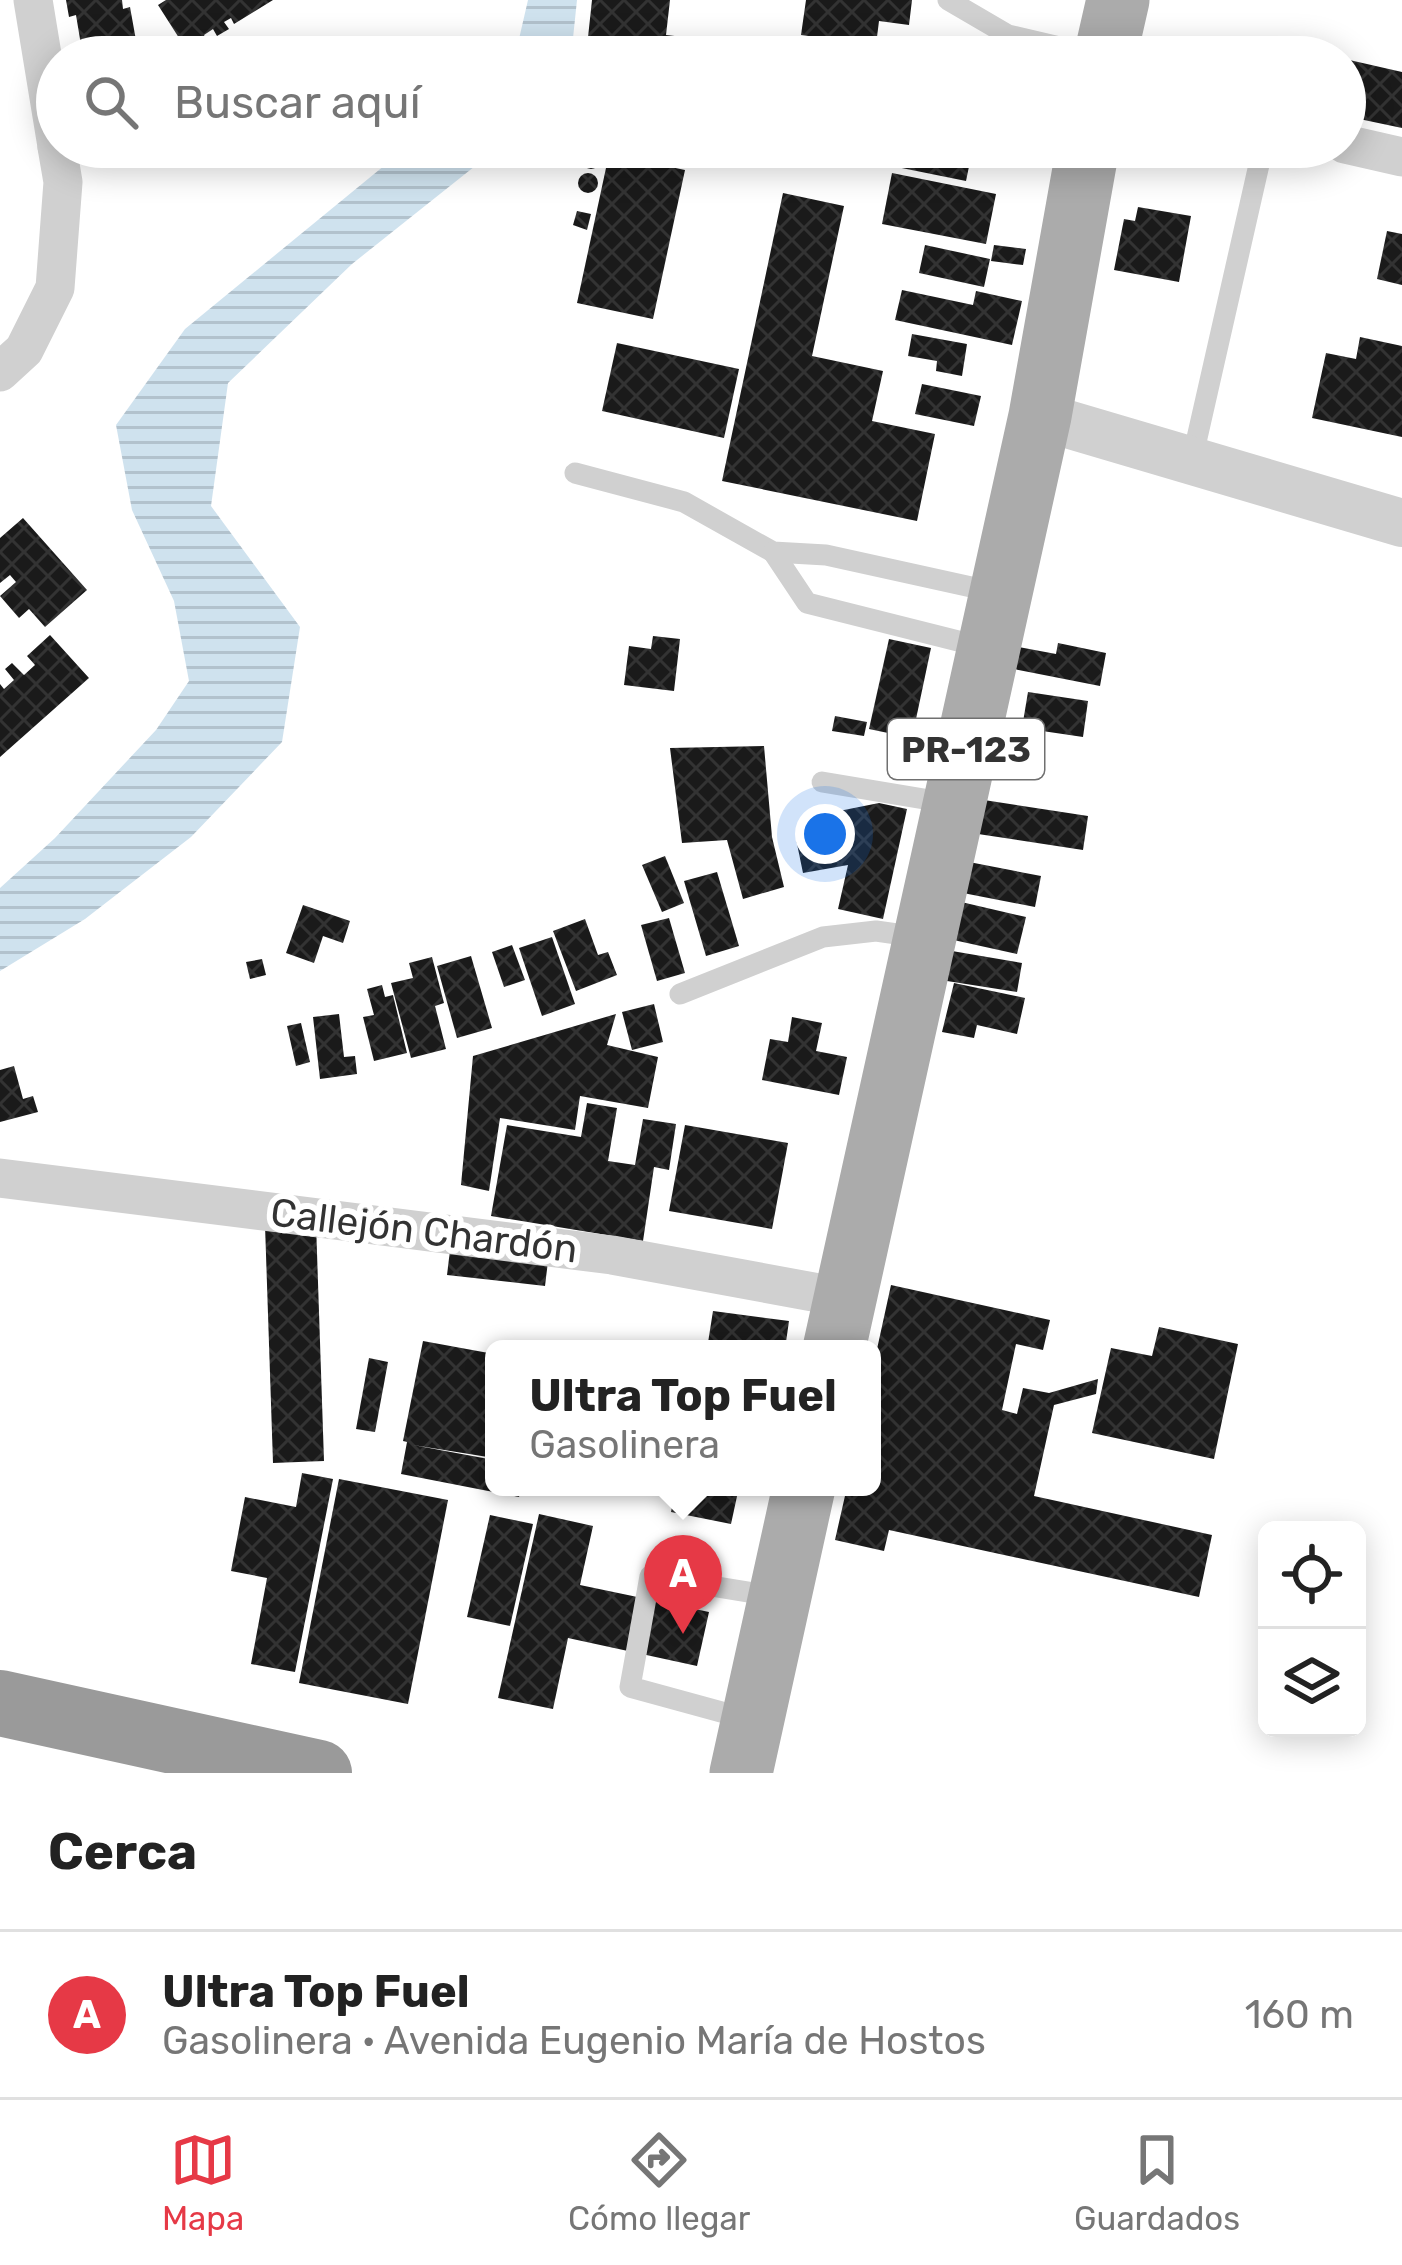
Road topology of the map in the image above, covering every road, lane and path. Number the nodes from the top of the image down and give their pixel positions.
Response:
1 (33, 0) edge
2 (948, 0) edge
3 (1118, 0) edge
4 (39, 36) edge
5 (1012, 36) edge
6 (1110, 36) edge
7 (1366, 149) edge
8 (1402, 157) edge
9 (61, 168) edge
10 (1084, 168) edge
11 (1258, 168) edge
12 (0, 372) edge
13 (1040, 416) junction
14 (1192, 461) junction
15 (574, 473) dead end
16 (1402, 524) edge
17 (773, 552) junction
18 (995, 621) junction
19 (822, 782) dead end
20 (954, 804) junction
21 (925, 938) junction
22 (680, 994) dead end
23 (0, 1178) edge
24 (840, 1324) edge
25 (802, 1496) edge
26 (779, 1598) junction
27 (28, 1709) edge
28 (747, 1747) edge
29 (320, 1773) edge

1 - 4 street
2 - 5 lane
3 - 6 main road
7 - 8 street
9 - 12 street
10 - 13 main road, PR-123
11 - 14 lane
13 - 14 street
13 - 18 main road, PR-123
14 - 16 street
15 - 17 lane
17 - 18 lane
17 - 18 lane
18 - 20 main road, PR-123
19 - 20 lane
20 - 21 main road, PR-123
21 - 22 lane
21 - 24 main road, PR-123
23 - 24 street, Callejón Chardón
25 - 26 main road
26 - 28 main road
26 - 28 lane
27 - 29 highway

